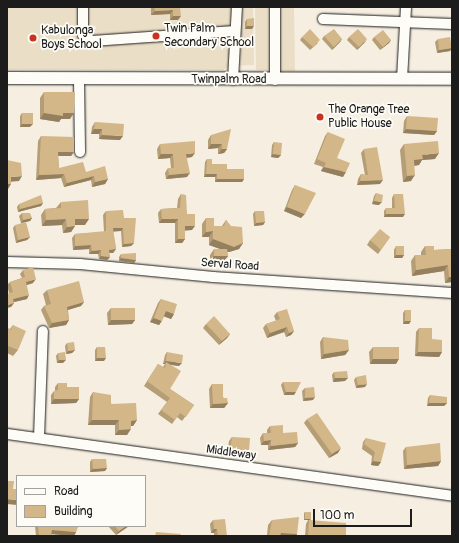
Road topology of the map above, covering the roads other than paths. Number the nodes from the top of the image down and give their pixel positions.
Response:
1 (83, 7) edge
2 (237, 7) edge
3 (275, 7) edge
4 (406, 7) edge
5 (323, 19) dead end
6 (405, 22) junction
7 (452, 24) edge
8 (235, 31) junction
9 (7, 78) edge
10 (80, 79) junction
11 (402, 79) junction
12 (452, 79) edge
13 (233, 80) junction
14 (275, 80) junction
15 (80, 152) dead end
16 (7, 262) edge
17 (452, 293) edge
18 (43, 331) dead end
19 (7, 434) edge
20 (39, 438) junction
21 (452, 496) edge

1 - 8 street
2 - 8 street
3 - 14 street
4 - 6 street
5 - 6 street
6 - 7 street
6 - 11 street
8 - 13 street
9 - 10 main road, Twinpalm Road
10 - 13 main road, Twinpalm Road
10 - 15 street
11 - 12 main road, Twinpalm Road
11 - 14 main road, Twinpalm Road
13 - 14 main road, Twinpalm Road
16 - 17 street, Serval Road
18 - 20 street
19 - 20 street, Middleway
20 - 21 street, Middleway

